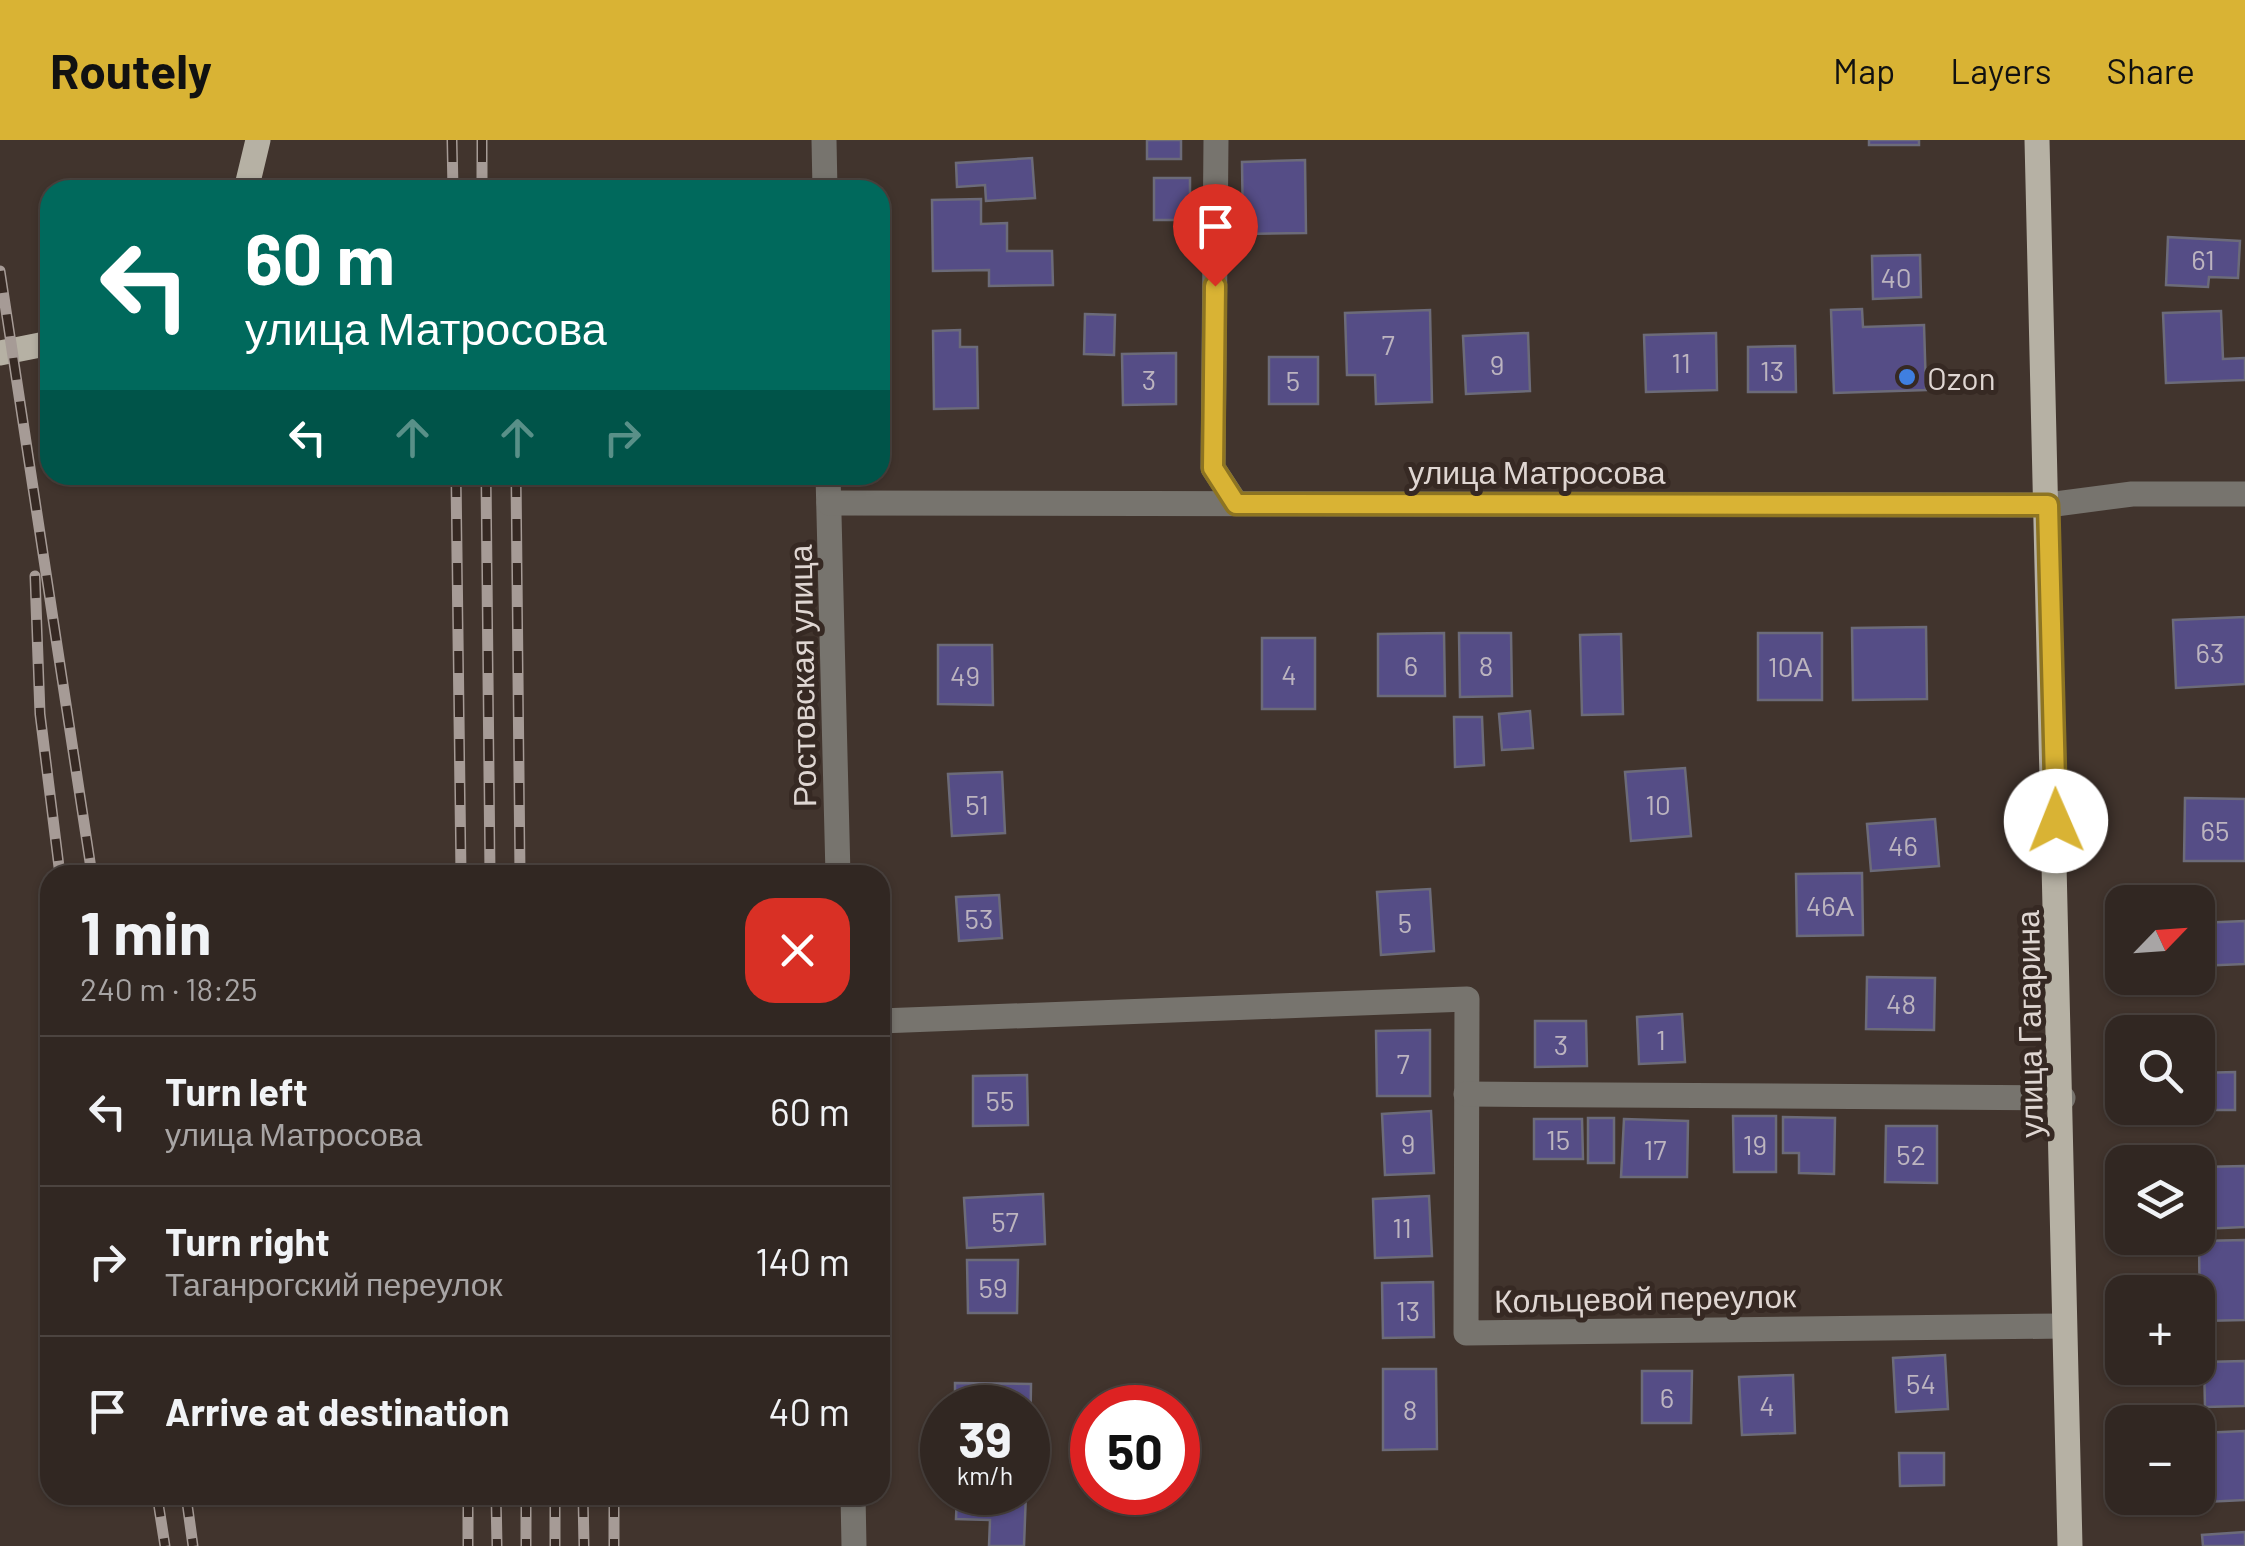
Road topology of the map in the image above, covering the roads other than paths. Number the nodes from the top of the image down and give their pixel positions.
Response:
1 (258, 140) edge
2 (824, 140) edge
3 (1216, 140) edge
4 (2037, 140) edge
5 (248, 180) edge
6 (824, 180) edge
7 (40, 345) edge
8 (0, 353) edge
9 (828, 485) edge
10 (2245, 494) edge
11 (829, 503) junction
12 (1236, 504) junction
13 (2048, 505) junction
14 (838, 865) edge
15 (890, 1020) edge
16 (1466, 1094) junction
17 (2062, 1098) junction
18 (2064, 1326) junction
19 (853, 1505) edge
20 (854, 1546) edge
21 (2070, 1546) edge

1 - 5 main road
2 - 6 street
3 - 12 street
4 - 13 main road, улица Гагарина
7 - 8 main road
9 - 11 street, Ростовская улица
10 - 13 street, улица Матросова
11 - 12 street, улица Матросова
11 - 14 street, Ростовская улица
12 - 13 street, улица Матросова
13 - 17 main road, улица Гагарина
15 - 16 street, Кольцевой переулок
16 - 17 street
16 - 18 street, Кольцевой переулок
17 - 18 main road, улица Гагарина
18 - 21 main road, улица Гагарина
19 - 20 street

